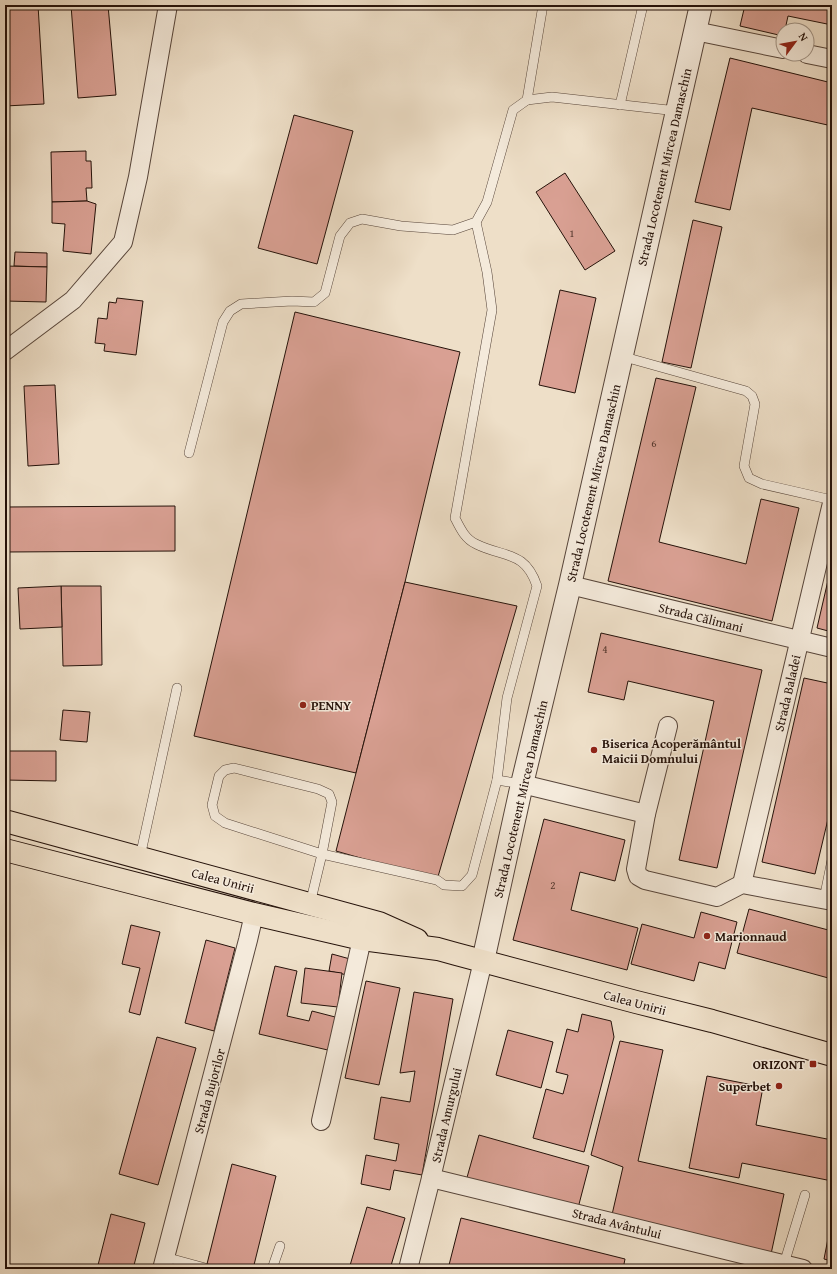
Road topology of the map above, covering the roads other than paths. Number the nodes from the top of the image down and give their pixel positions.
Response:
1 (168, 5) edge
2 (543, 5) edge
3 (643, 5) edge
4 (701, 5) edge
5 (695, 31) junction
6 (775, 47) edge
7 (815, 56) edge
8 (832, 59) edge
9 (527, 100) junction
10 (620, 105) junction
11 (677, 111) junction
12 (476, 222) junction
13 (5, 351) edge
14 (622, 356) junction
15 (189, 453) dead end
16 (832, 501) edge
17 (570, 585) junction
18 (799, 640) junction
19 (832, 648) edge
20 (177, 688) dead end
21 (668, 726) dead end
22 (497, 780) junction
23 (522, 784) junction
24 (646, 814) junction
25 (5, 821) edge
26 (5, 850) edge
27 (322, 854) junction
28 (140, 857) junction
29 (832, 860) edge
30 (742, 884) junction
31 (828, 900) edge
32 (310, 904) junction
33 (254, 914) junction
34 (362, 939) junction
35 (438, 949) junction
36 (483, 961) junction
37 (832, 1055) edge
38 (321, 1122) dead end
39 (431, 1178) junction
40 (805, 1195) dead end
41 (280, 1246) dead end
42 (163, 1263) edge
43 (784, 1264) junction
44 (209, 1269) edge
45 (272, 1269) edge
46 (408, 1269) edge
47 (802, 1269) edge

1 - 13 street
2 - 9 lane
3 - 10 lane
4 - 5 street, Strada Locotenent Mircea Damaschin
5 - 6 street
5 - 11 street, Strada Locotenent Mircea Damaschin
7 - 8 street
9 - 10 lane
9 - 12 lane
10 - 11 lane
11 - 14 street, Strada Locotenent Mircea Damaschin
12 - 15 lane
12 - 22 lane
14 - 16 lane
14 - 17 street, Strada Locotenent Mircea Damaschin
16 - 18 street, Strada Baladei
17 - 18 street, Strada Călimani
17 - 23 street, Strada Locotenent Mircea Damaschin
18 - 19 street, Strada Călimani
18 - 30 street, Strada Baladei
20 - 28 lane
21 - 24 street
22 - 23 lane
22 - 27 lane
23 - 24 street
23 - 36 street, Strada Locotenent Mircea Damaschin
24 - 30 street
25 - 28 main road, Calea Unirii
26 - 33 main road, Calea Unirii
27 - 27 lane
27 - 32 lane
28 - 32 main road, Calea Unirii
29 - 31 lane
30 - 31 street
32 - 35 main road, Calea Unirii
33 - 34 main road, Calea Unirii
33 - 42 street, Strada Bujorilor
34 - 35 main road, Calea Unirii
34 - 38 street
35 - 36 main road, Calea Unirii
36 - 37 main road, Calea Unirii
36 - 39 street, Strada Amurgului
39 - 43 street, Strada Avântului
39 - 46 street, Strada Amurgului
40 - 43 lane
41 - 45 lane
42 - 44 lane
43 - 47 street, Strada Avântului

